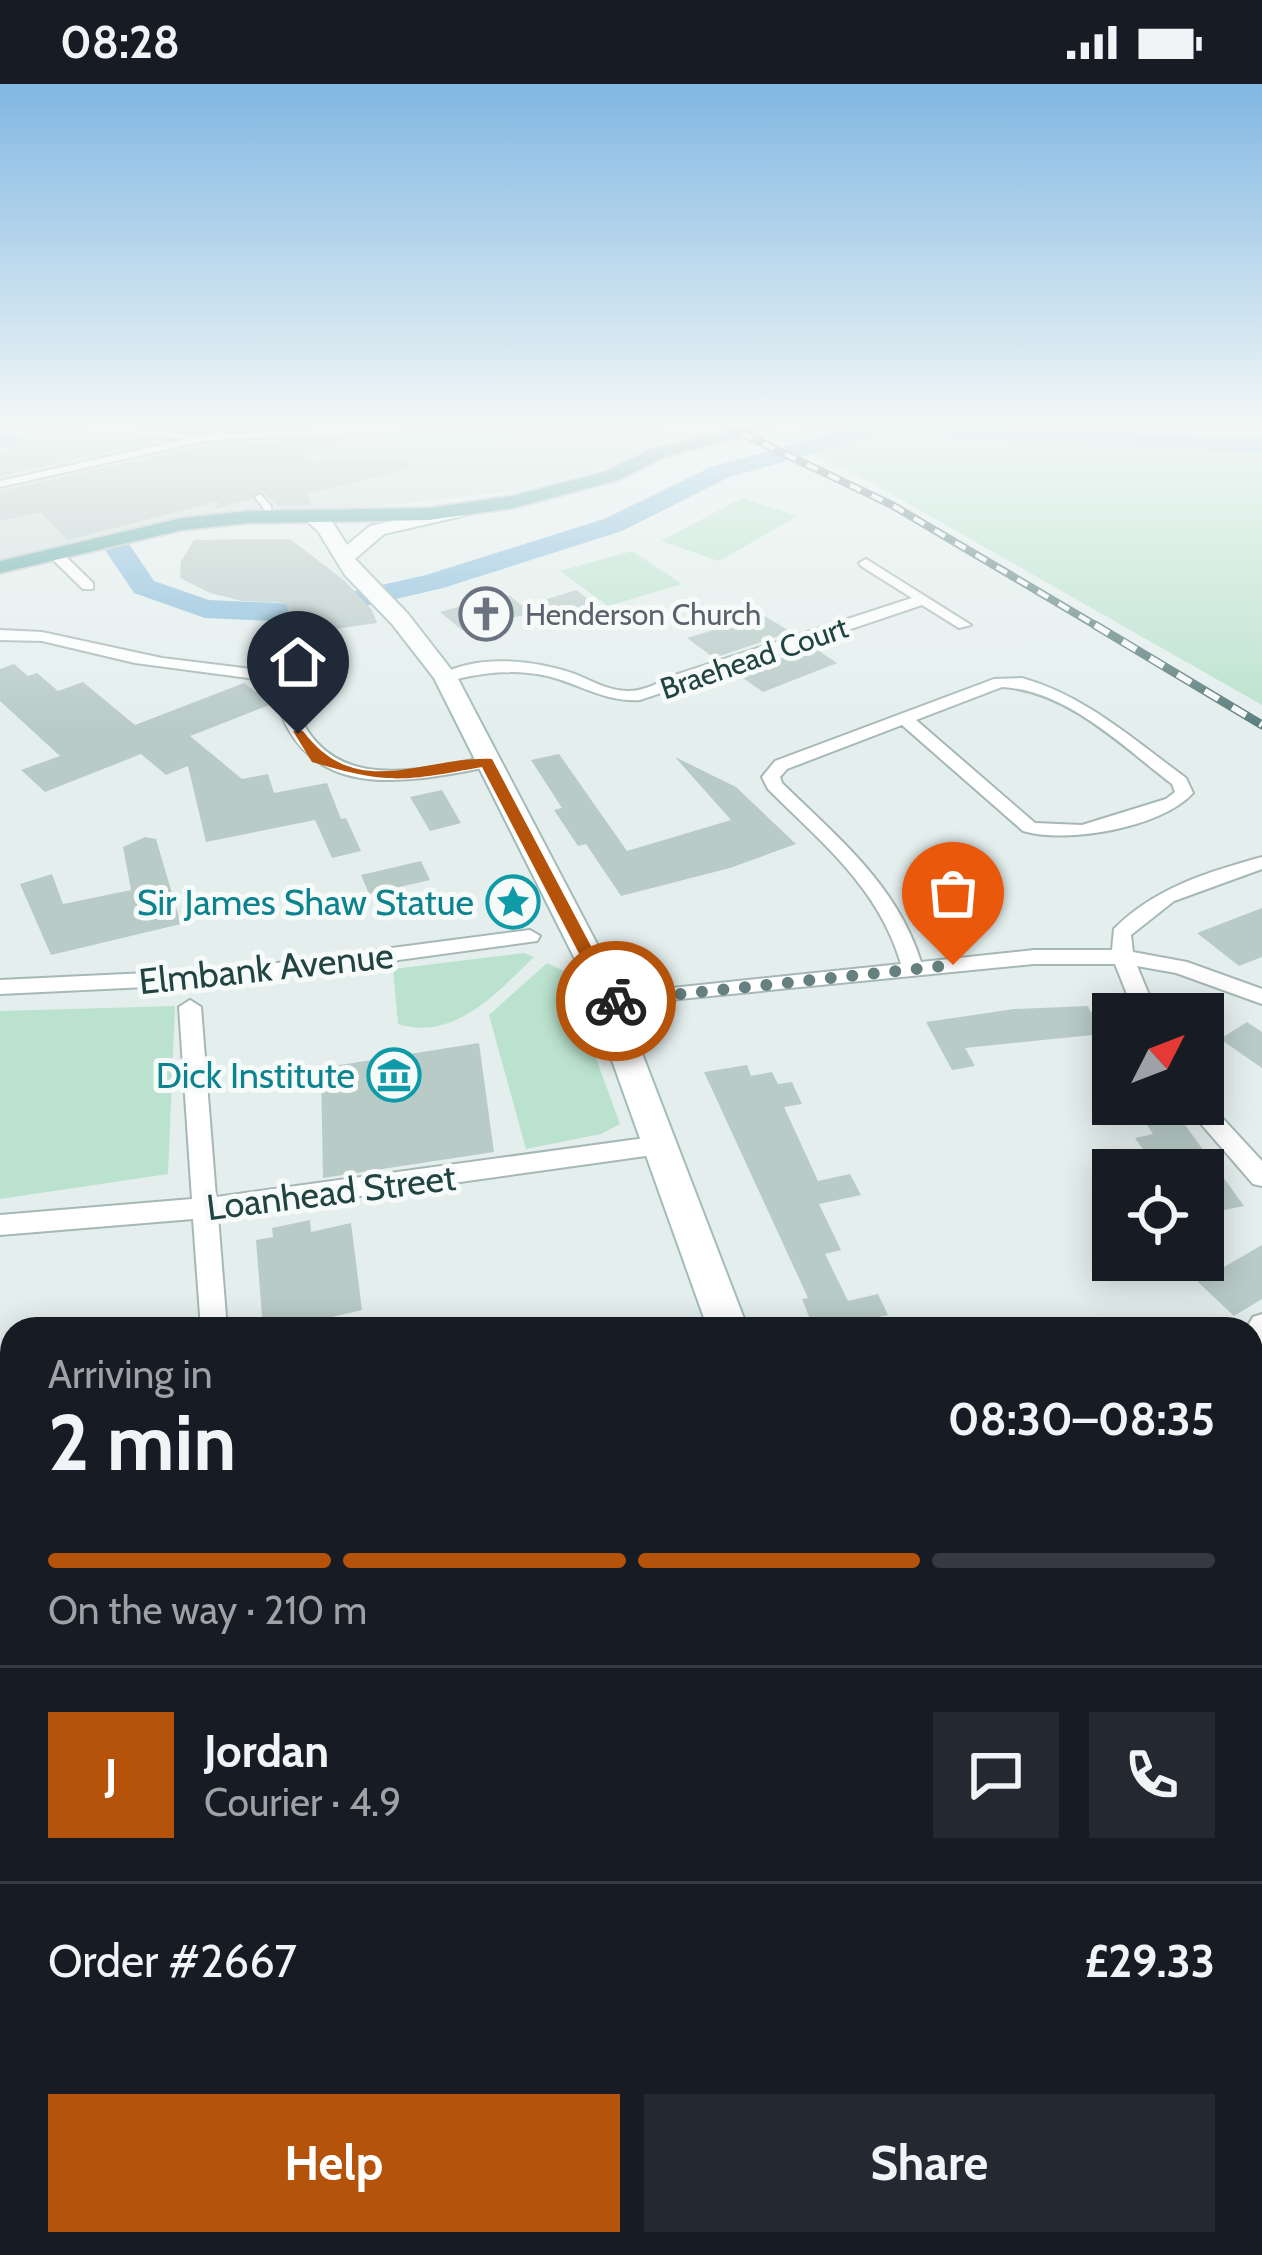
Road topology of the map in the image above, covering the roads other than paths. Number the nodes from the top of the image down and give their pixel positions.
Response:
1 (181, 524) edge
2 (322, 524) edge
3 (402, 524) edge
4 (54, 553) junction
5 (345, 557) junction
6 (866, 563) dead end
7 (0, 567) edge
8 (88, 586) dead end
9 (922, 600) junction
10 (964, 626) dead end
11 (0, 635) edge
12 (280, 676) junction
13 (445, 677) junction
14 (328, 682) dead end
15 (906, 720) junction
16 (487, 762) junction
17 (1262, 863) edge
18 (530, 936) dead end
19 (1123, 957) junction
20 (913, 970) junction
21 (1, 984) edge
22 (1138, 993) edge
23 (1262, 997) edge
24 (605, 1002) junction
25 (190, 1007) dead end
26 (1216, 1125) edge
27 (660, 1145) junction
28 (1262, 1177) edge
29 (206, 1208) junction
30 (0, 1225) edge
31 (213, 1317) edge
32 (724, 1317) edge

1 - 4 main road
2 - 5 main road
3 - 5 main road
4 - 7 main road
4 - 8 street
5 - 13 main road
6 - 9 street, Braehead Court
9 - 10 street, Braehead Court
9 - 13 street, Braehead Court
11 - 12 street
12 - 14 street
12 - 16 street
13 - 16 main road
15 - 15 street
15 - 20 street
16 - 24 main road
17 - 19 street
18 - 21 street, Elmbank Avenue
19 - 20 street
19 - 22 street
19 - 23 street
20 - 24 street
24 - 27 main road
25 - 29 street
26 - 28 street
27 - 29 street, Loanhead Street
27 - 32 main road
29 - 30 street, Loanhead Street
29 - 31 street

